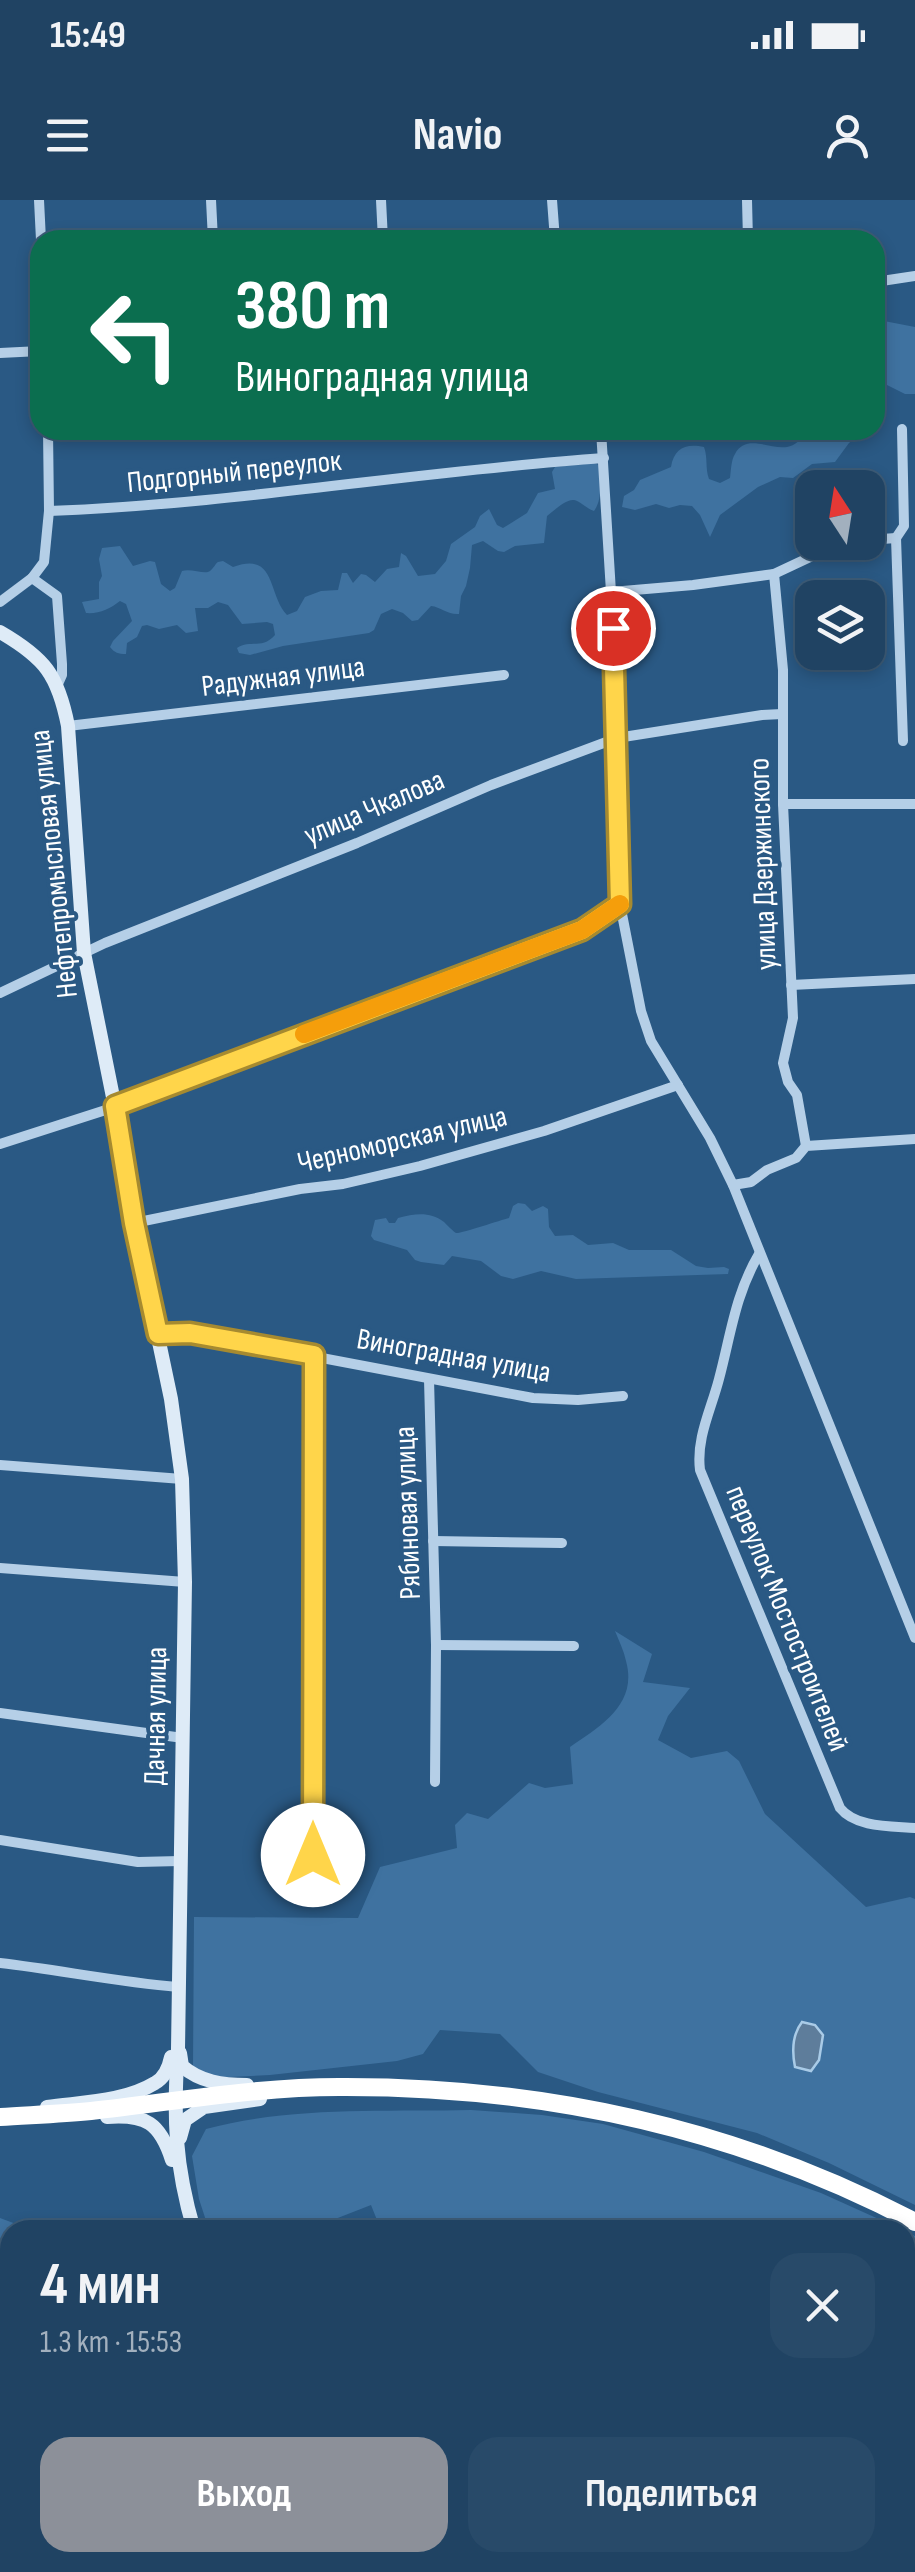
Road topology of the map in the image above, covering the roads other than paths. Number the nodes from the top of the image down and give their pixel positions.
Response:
1 (38, 200) edge
2 (211, 200) edge
3 (380, 200) edge
4 (552, 200) edge
5 (747, 200) edge
6 (40, 230) edge
7 (212, 230) edge
8 (382, 230) edge
9 (554, 230) edge
10 (748, 230) edge
11 (915, 276) edge
12 (885, 280) edge
13 (30, 352) edge
14 (0, 353) edge
15 (902, 429) dead end
16 (48, 440) edge
17 (601, 440) edge
18 (604, 458) junction
19 (49, 511) junction
20 (896, 538) junction
21 (885, 539) edge
22 (806, 560) edge
23 (774, 574) junction
24 (32, 578) junction
25 (612, 592) junction
26 (0, 602) edge
27 (0, 632) edge
28 (504, 675) dead end
29 (58, 684) junction
30 (782, 714) junction
31 (68, 726) junction
32 (617, 738) junction
33 (903, 741) dead end
34 (783, 804) junction
35 (915, 804) edge
36 (620, 904) junction
37 (84, 953) junction
38 (915, 979) edge
39 (792, 985) junction
40 (0, 993) edge
41 (678, 1084) junction
42 (115, 1106) junction
43 (915, 1139) edge
44 (0, 1144) edge
45 (806, 1146) junction
46 (733, 1185) junction
47 (134, 1223) junction
48 (759, 1254) junction
49 (158, 1334) junction
50 (314, 1355) junction
51 (429, 1379) junction
52 (623, 1396) dead end
53 (0, 1465) edge
54 (182, 1480) junction
55 (433, 1540) junction
56 (562, 1543) dead end
57 (0, 1568) edge
58 (185, 1582) junction
59 (915, 1638) edge
60 (436, 1646) junction
61 (574, 1646) dead end
62 (0, 1713) edge
63 (183, 1738) junction
64 (436, 1782) dead end
65 (915, 1828) edge
66 (0, 1840) edge
67 (180, 1861) junction
68 (313, 1894) dead end
69 (0, 1962) edge
70 (178, 1987) junction
71 (178, 2032) junction
72 (336, 2087) junction
73 (174, 2100) junction
74 (0, 2116) edge
75 (182, 2189) junction
76 (191, 2220) edge
77 (911, 2220) edge

1 - 6 street
2 - 7 street
3 - 8 street
4 - 9 street
5 - 10 street
11 - 12 street
13 - 14 street
15 - 20 street
16 - 19 street
17 - 18 street
18 - 19 street, Подгорный переулок
18 - 25 street
19 - 24 street
20 - 21 street
20 - 33 street
22 - 23 street
23 - 25 street
23 - 30 street, улица Дзержинского
24 - 26 street
24 - 29 street, Нефтепромысловая улица
25 - 32 street
27 - 29 main road
28 - 31 street, Радужная улица
29 - 31 main road, Нефтепромысловая улица
30 - 32 street, улица Чкалова
30 - 34 street, улица Дзержинского
31 - 37 main road, Нефтепромысловая улица
32 - 36 street
32 - 37 street, улица Чкалова
34 - 35 street
34 - 39 street, улица Дзержинского
36 - 41 street
36 - 42 street
37 - 40 street, улица Чкалова
37 - 42 main road, Нефтепромысловая улица
38 - 39 street
39 - 45 street, улица Дзержинского
41 - 46 street
41 - 47 street, Черноморская улица
42 - 44 street
42 - 47 main road, Нефтепромысловая улица
43 - 45 street
45 - 46 street
46 - 48 street
47 - 49 main road, Нефтепромысловая улица
48 - 59 street
48 - 65 street, переулок Мостостроителей
49 - 50 street, Виноградная улица
49 - 54 main road, Дачная улица
50 - 51 street, Виноградная улица
50 - 68 street
51 - 52 street, Виноградная улица
51 - 55 street, Рябиновая улица
53 - 54 street
54 - 58 main road, Дачная улица
55 - 56 street
55 - 60 street, Рябиновая улица
57 - 58 street
58 - 63 main road, Дачная улица
60 - 61 street
60 - 64 street, Рябиновая улица
62 - 63 street
63 - 67 main road, Дачная улица
66 - 67 street
67 - 70 main road, Дачная улица
69 - 70 street
70 - 71 main road, Дачная улица
71 - 72 main road
71 - 73 main road, Дачная улица
71 - 74 main road
72 - 73 highway
72 - 75 main road
72 - 77 highway
73 - 74 highway
73 - 75 main road, Дачная улица
74 - 75 main road
75 - 76 main road

